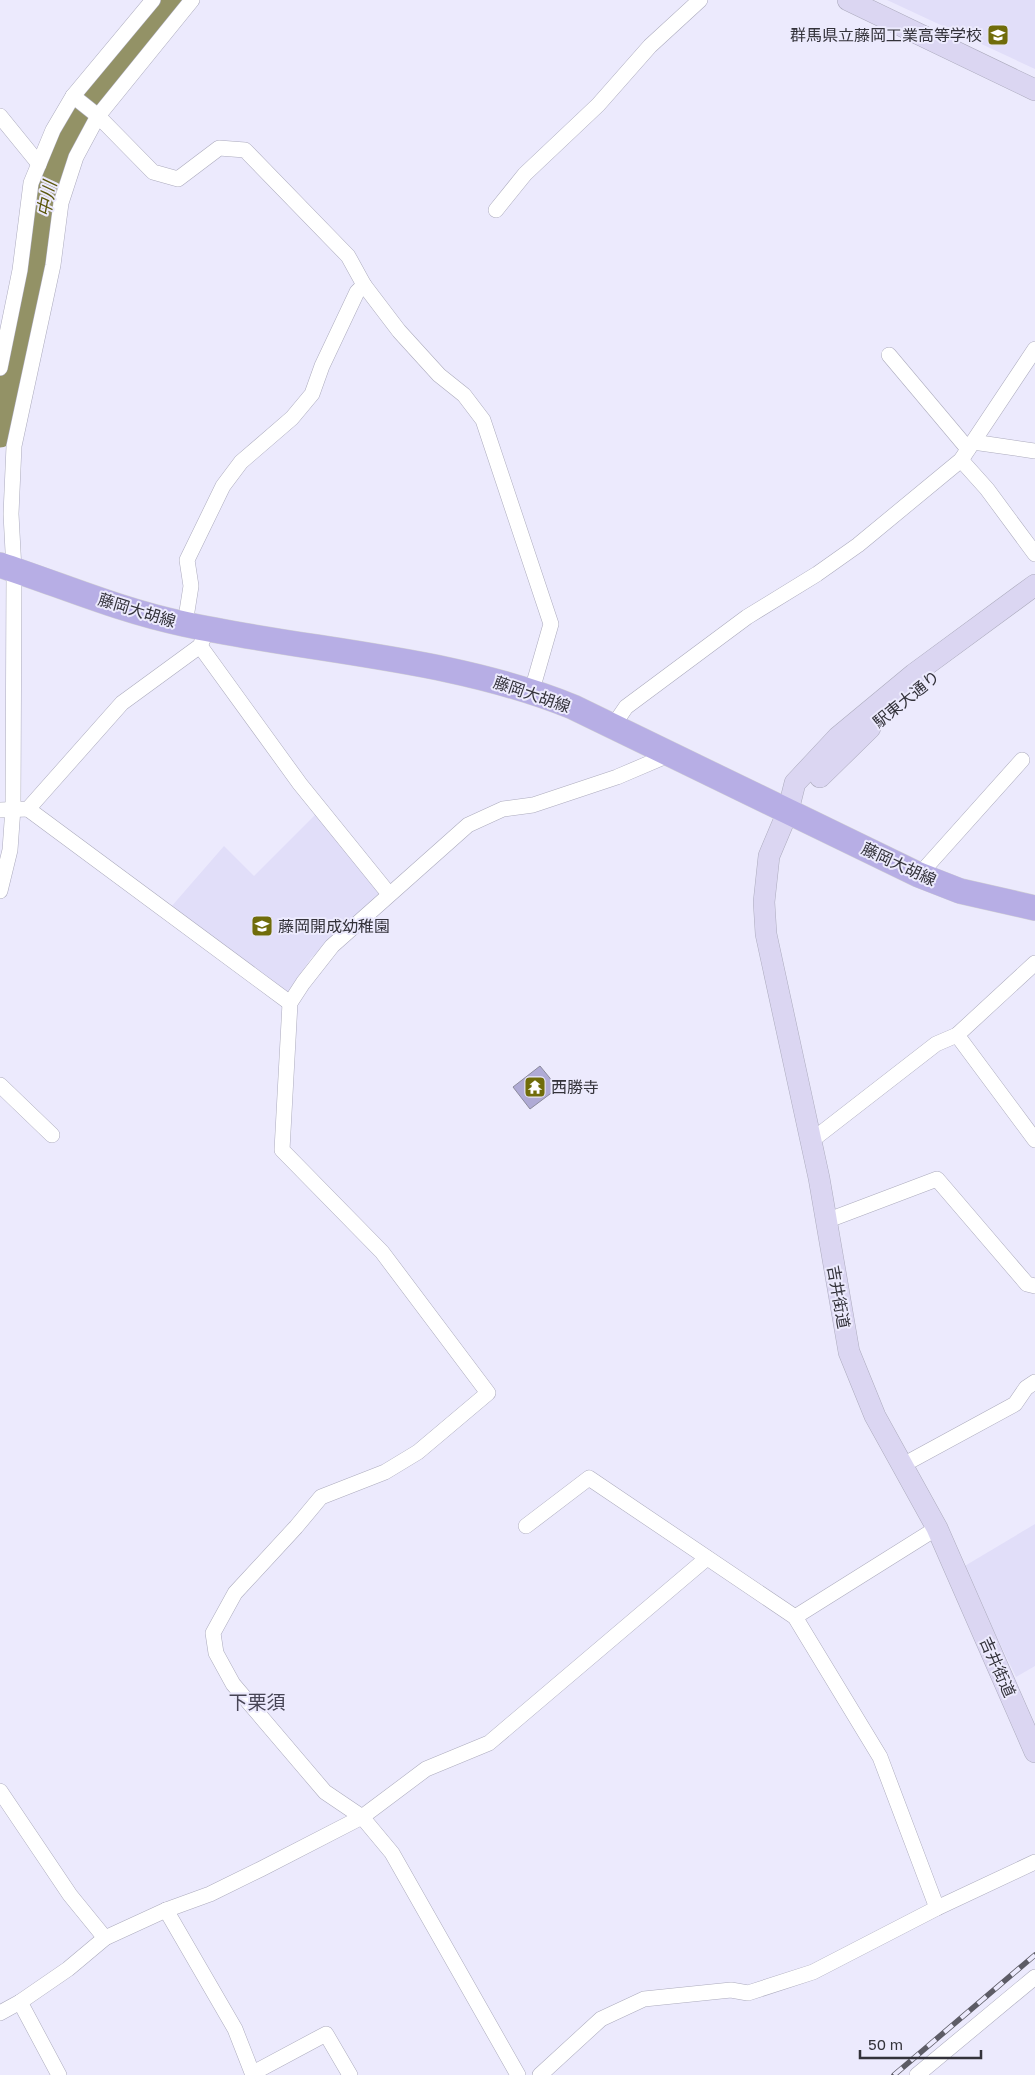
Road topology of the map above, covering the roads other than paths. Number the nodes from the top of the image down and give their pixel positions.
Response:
1 (153, 0) edge
2 (192, 0) edge
3 (700, 0) edge
4 (848, 0) edge
5 (875, 6) edge
6 (1035, 90) edge
7 (73, 96) junction
8 (0, 116) edge
9 (98, 116) junction
10 (39, 164) junction
11 (496, 210) dead end
12 (364, 285) junction
13 (1035, 349) edge
14 (889, 355) dead end
15 (0, 368) edge
16 (968, 450) junction
17 (1035, 450) edge
18 (1035, 554) edge
19 (7, 567) edge
20 (1035, 585) edge
21 (1035, 600) edge
22 (198, 633) junction
23 (532, 690) junction
24 (612, 726) junction
25 (671, 754) junction
26 (1022, 760) dead end
27 (14, 809) edge
28 (788, 811) junction
29 (919, 875) junction
30 (0, 891) edge
31 (389, 894) junction
32 (1035, 908) edge
33 (1035, 963) edge
34 (290, 1002) junction
35 (957, 1035) junction
36 (0, 1085) edge
37 (52, 1135) dead end
38 (1035, 1140) edge
39 (811, 1141) junction
40 (826, 1221) junction
41 (1035, 1286) edge
42 (1035, 1382) edge
43 (900, 1466) junction
44 (526, 1526) dead end
45 (937, 1528) junction
46 (707, 1558) junction
47 (795, 1617) junction
48 (1035, 1752) edge
49 (0, 1791) edge
50 (362, 1817) junction
51 (1035, 1862) edge
52 (938, 1908) junction
53 (166, 1910) junction
54 (105, 1938) junction
55 (1035, 1977) edge
56 (20, 2002) junction
57 (0, 2013) edge
58 (253, 2074) edge
59 (59, 2075) edge
60 (350, 2075) edge
61 (518, 2075) edge
62 (540, 2075) edge
63 (917, 2075) edge

1 - 7 street
2 - 9 street
3 - 11 street
4 - 5 main road
5 - 6 main road
7 - 9 street
7 - 10 street
8 - 10 street
9 - 12 street
9 - 19 street
10 - 15 street
12 - 22 street
12 - 23 street
13 - 16 street
14 - 16 street
16 - 17 street
16 - 18 street
16 - 24 street
19 - 22 main road, 藤岡大胡線
19 - 27 street
20 - 28 main road
21 - 28 main road, 駅東大通り
22 - 23 main road, 藤岡大胡線
22 - 27 street
22 - 31 street
23 - 24 main road, 藤岡大胡線
24 - 25 main road, 藤岡大胡線
25 - 28 main road, 藤岡大胡線
25 - 31 street
26 - 29 street
27 - 30 street
27 - 34 street
28 - 29 main road, 藤岡大胡線
28 - 39 main road, 吉井街道
29 - 32 main road, 藤岡大胡線
31 - 34 street
33 - 35 street
34 - 50 street
35 - 38 street
35 - 39 street
36 - 37 street
39 - 40 main road, 吉井街道
40 - 41 street
40 - 43 main road, 吉井街道
42 - 43 street
43 - 45 main road, 吉井街道
44 - 46 street
45 - 47 street
45 - 48 main road, 吉井街道
46 - 47 street
46 - 50 street
47 - 52 street
49 - 54 street
50 - 53 street
50 - 61 street
51 - 52 street
52 - 62 street
53 - 54 street
53 - 58 street
54 - 56 street
55 - 63 street
56 - 57 street
56 - 59 street
58 - 60 street

